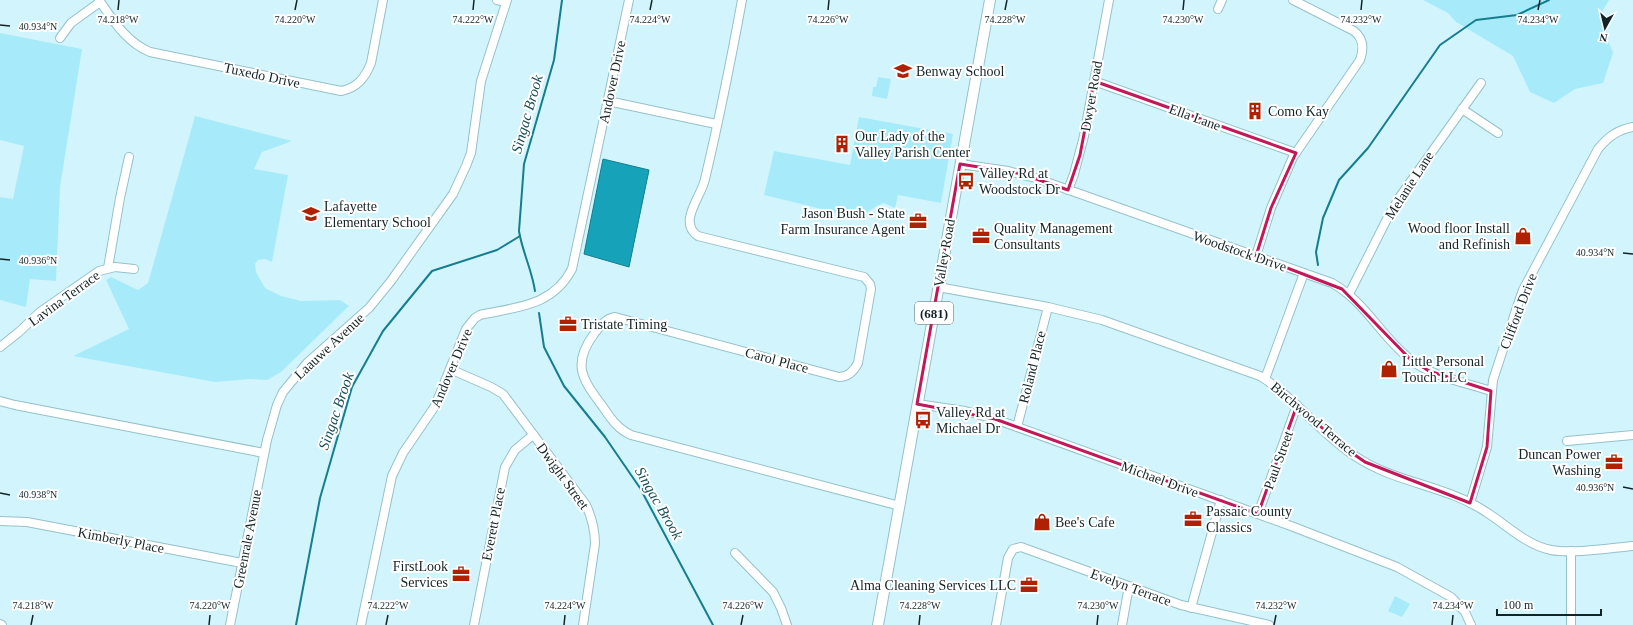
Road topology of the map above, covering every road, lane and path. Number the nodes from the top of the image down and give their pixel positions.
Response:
1 (383, 0) edge
2 (497, 0) edge
3 (629, 0) edge
4 (742, 0) edge
5 (990, 0) edge
6 (1109, 0) edge
7 (1222, 0) edge
8 (1293, 0) edge
9 (100, 1) edge
10 (506, 1) edge
11 (1218, 9) dead end
12 (60, 38) dead end
13 (1094, 81) junction
14 (1481, 82) dead end
15 (608, 102) junction
16 (1462, 109) junction
17 (716, 124) junction
18 (1633, 127) edge
19 (1498, 133) dead end
20 (1296, 153) junction
21 (129, 157) dead end
22 (960, 164) junction
23 (1068, 190) junction
24 (1256, 256) junction
25 (108, 268) junction
26 (134, 269) dead end
27 (1304, 273) junction
28 (938, 287) junction
29 (1349, 294) junction
30 (1048, 307) junction
31 (0, 346) edge
32 (450, 369) junction
33 (1265, 379) junction
34 (1491, 391) junction
35 (0, 401) edge
36 (918, 404) junction
37 (1297, 406) junction
38 (1017, 427) junction
39 (533, 434) junction
40 (1633, 435) edge
41 (1567, 441) dead end
42 (264, 453) junction
43 (1221, 500) junction
44 (1470, 503) junction
45 (900, 506) junction
46 (1258, 514) junction
47 (0, 520) edge
48 (1633, 546) edge
49 (1570, 551) junction
50 (735, 553) dead end
51 (242, 564) junction
52 (1129, 586) junction
53 (1191, 608) junction
54 (230, 625) edge
55 (361, 625) edge
56 (474, 625) edge
57 (582, 625) edge
58 (787, 625) edge
59 (878, 625) edge
60 (996, 625) edge
61 (1122, 625) edge
62 (1269, 625) edge
63 (1471, 625) edge
64 (1571, 625) edge

1 - 9 street, Tuxedo Drive
2 - 10 street
3 - 15 street, Andover Drive
4 - 17 street, Carol Place
5 - 22 main road, Valley Road / (681)
6 - 13 street, Dwyer Road
7 - 11 street
8 - 20 street
9 - 12 street
10 - 42 street, Laauwe Avenue
13 - 20 street, Ella Lane
13 - 23 street, Dwyer Road
14 - 16 street, Melanie Lane
15 - 17 street
15 - 32 street, Andover Drive
16 - 19 street
16 - 29 street, Melanie Lane
17 - 45 street, Carol Place
18 - 34 street, Clifford Drive
20 - 24 street
21 - 25 street
22 - 23 street, Woodstock Drive
22 - 28 main road, Valley Road / (681)
23 - 24 street, Woodstock Drive
24 - 27 street, Woodstock Drive
25 - 26 street, Lavina Terrace
25 - 31 street, Lavina Terrace
27 - 29 street, Woodstock Drive
27 - 33 street
28 - 30 street, Birchwood Terrace
28 - 36 main road, Valley Road / (681)
29 - 34 street, Woodstock Drive
30 - 33 street, Birchwood Terrace
30 - 38 street, Roland Place
32 - 39 street, Dwight Street
32 - 55 street, Andover Drive
33 - 37 street, Birchwood Terrace
34 - 44 street, Clifford Drive
35 - 42 street
36 - 38 street, Michael Drive
36 - 45 main road, Valley Road / (681)
37 - 44 street, Birchwood Terrace
37 - 46 street, Paul Street
38 - 43 street, Michael Drive
39 - 56 street, Everett Place
39 - 57 street, Dwight Street
40 - 41 street
42 - 51 street, Greenrale Avenue
43 - 46 street, Michael Drive
43 - 53 street
44 - 49 street, Birchwood Terrace
45 - 59 main road, Valley Road / (681)
46 - 63 street, Michael Drive
47 - 51 street, Kimberly Place
48 - 49 street, Birchwood Terrace
49 - 64 street
50 - 58 street
51 - 54 street, Greenrale Avenue
52 - 53 street, Evelyn Terrace
52 - 60 street, Evelyn Terrace
52 - 61 street
53 - 62 street, Evelyn Terrace

